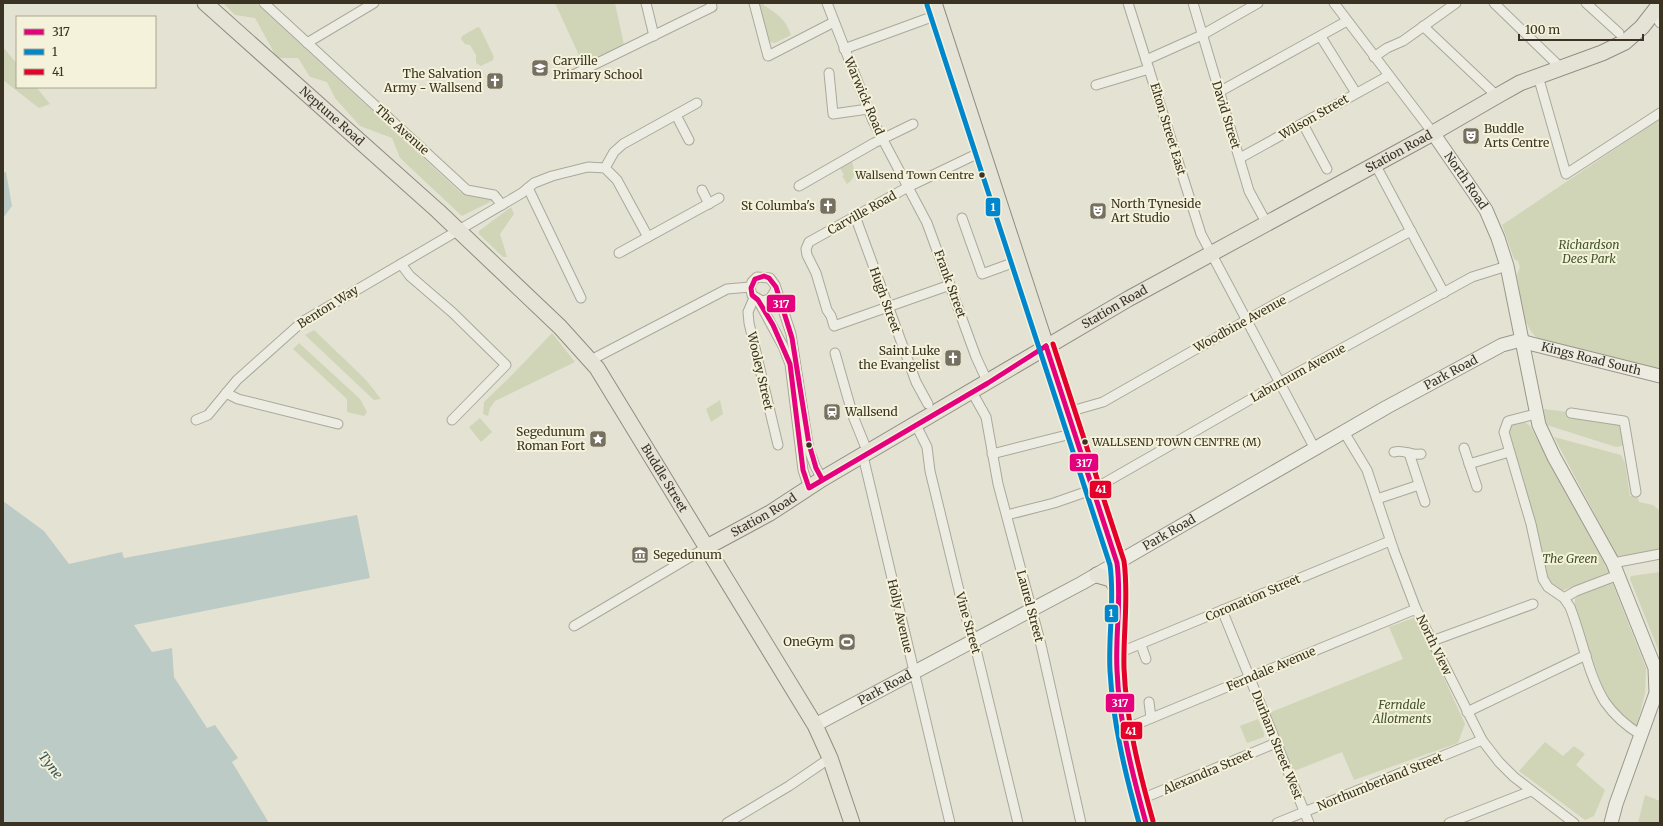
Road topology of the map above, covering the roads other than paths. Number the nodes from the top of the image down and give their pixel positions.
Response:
1 (205, 3) edge
2 (264, 3) edge
3 (374, 3) edge
4 (646, 3) edge
5 (754, 3) edge
6 (826, 3) edge
7 (1128, 3) edge
8 (1193, 3) edge
9 (1258, 3) edge
10 (1334, 3) edge
11 (1456, 3) edge
12 (1494, 3) edge
13 (1586, 3) edge
14 (711, 5) edge
15 (936, 9) edge
16 (1658, 13) edge
17 (1347, 21) junction
18 (834, 22) junction
19 (1423, 26) junction
20 (1619, 33) dead end
21 (1202, 35) junction
22 (654, 36) junction
23 (1321, 37) junction
24 (307, 43) junction
25 (844, 49) junction
26 (1374, 57) junction
27 (1148, 64) junction
28 (1561, 68) junction
29 (829, 72) dead end
30 (573, 75) dead end
31 (1388, 76) junction
32 (1538, 76) junction
33 (1096, 85) dead end
34 (1219, 92) junction
35 (1356, 93) junction
36 (1497, 96) junction
37 (697, 103) dead end
38 (868, 109) junction
39 (1660, 113) edge
40 (676, 115) junction
41 (912, 124) dead end
42 (1303, 124) junction
43 (1433, 133) junction
44 (882, 139) junction
45 (689, 140) dead end
46 (983, 151) junction
47 (1240, 158) junction
48 (1375, 164) junction
49 (605, 168) junction
50 (1328, 169) dead end
51 (799, 186) dead end
52 (908, 187) junction
53 (528, 188) junction
54 (702, 190) dead end
55 (719, 198) dead end
56 (709, 204) junction
57 (502, 205) junction
58 (855, 216) junction
59 (962, 218) dead end
60 (1267, 224) junction
61 (458, 230) junction
62 (1411, 231) junction
63 (648, 237) junction
64 (619, 253) dead end
65 (1210, 254) junction
66 (1018, 261) junction
67 (401, 264) junction
68 (1507, 266) junction
69 (950, 285) junction
70 (750, 287) junction
71 (776, 289) junction
72 (1444, 293) junction
73 (581, 298) dead end
74 (756, 299) junction
75 (888, 307) junction
76 (1246, 321) junction
77 (1522, 342) junction
78 (1046, 346) junction
79 (835, 353) dead end
80 (591, 360) junction
81 (1660, 376) edge
82 (988, 383) junction
83 (1279, 384) junction
84 (972, 392) junction
85 (226, 393) junction
86 (928, 404) dead end
87 (1068, 412) junction
88 (1571, 413) dead end
89 (1536, 414) junction
90 (196, 420) dead end
91 (452, 420) dead end
92 (338, 424) dead end
93 (916, 425) junction
94 (1344, 432) junction
95 (1075, 433) junction
96 (778, 445) dead end
97 (1464, 448) dead end
98 (1315, 449) junction
99 (1394, 452) dead end
100 (1509, 452) junction
101 (1408, 453) junction
102 (866, 454) junction
103 (992, 454) junction
104 (1421, 454) dead end
105 (1469, 464) junction
106 (822, 479) junction
107 (1419, 485) junction
108 (1477, 487) dead end
109 (809, 488) junction
110 (1094, 489) junction
111 (1636, 492) dead end
112 (1377, 499) junction
113 (1424, 502) dead end
114 (1007, 515) junction
115 (1390, 541) junction
116 (707, 547) junction
117 (1660, 554) edge
118 (1117, 563) junction
119 (1615, 569) junction
120 (1097, 575) junction
121 (1121, 594) junction
122 (1564, 598) junction
123 (1533, 604) dead end
124 (1416, 609) junction
125 (1032, 610) junction
126 (1222, 610) junction
127 (574, 626) dead end
128 (974, 641) junction
129 (1432, 641) junction
130 (1140, 645) junction
131 (1116, 654) junction
132 (1586, 655) junction
133 (1146, 659) dead end
134 (913, 673) junction
135 (1249, 678) junction
136 (1658, 684) edge
137 (1149, 702) dead end
138 (1467, 712) junction
139 (1151, 718) junction
140 (815, 725) junction
141 (1125, 729) junction
142 (1641, 735) junction
143 (1482, 740) junction
144 (1276, 743) junction
145 (830, 758) junction
146 (1531, 791) junction
147 (1139, 800) junction
148 (1304, 812) junction
149 (727, 823) edge
150 (852, 823) edge
151 (950, 823) edge
152 (1018, 823) edge
153 (1081, 823) edge
154 (1146, 823) edge
155 (1277, 823) edge
156 (1309, 823) edge
157 (1449, 823) edge
158 (1574, 823) edge
159 (1611, 823) edge

1 - 61 main road, Neptune Road
2 - 24 street, The Avenue
3 - 24 street
4 - 22 street
5 - 18 street
6 - 18 street, Warwick Road
7 - 27 street, Elton Street East
8 - 21 street, David Street
9 - 21 street
10 - 17 street, North Road
11 - 19 street
12 - 28 street
13 - 20 street
14 - 22 street
15 - 25 street
15 - 46 main road
16 - 28 main road, Station Road
17 - 23 street
17 - 26 street, North Road
18 - 25 street, Warwick Road
19 - 26 street
19 - 36 street
21 - 27 street
21 - 34 street, David Street
22 - 30 street
23 - 34 street
23 - 35 street
24 - 57 street, The Avenue
25 - 38 street, Warwick Road
26 - 31 street, North Road
27 - 33 street
27 - 65 street, Elton Street East
28 - 32 main road, Station Road
29 - 38 street
31 - 35 street, Wilson Street
31 - 43 street, North Road
32 - 36 main road, Station Road
32 - 39 street
34 - 47 street, David Street
35 - 42 street, Wilson Street
36 - 43 main road, Station Road
37 - 40 street
38 - 44 street, Warwick Road
40 - 45 street
40 - 49 street
41 - 44 street
42 - 47 street, Wilson Street
42 - 50 street
43 - 48 main road, Station Road
43 - 68 street, North Road
44 - 51 street
44 - 52 street, Warwick Road
46 - 52 street, Carville Road
46 - 66 main road
47 - 60 street, David Street
48 - 60 main road, Station Road
48 - 62 street
49 - 53 street, Benton Way
49 - 63 street
52 - 58 street, Carville Road
52 - 69 street, Frank Street
53 - 57 street, Benton Way
53 - 73 street
54 - 56 street
55 - 56 street
56 - 63 street
57 - 61 street, Benton Way
58 - 75 street, Hugh Street
58 - 75 street, Carville Road
59 - 66 street
60 - 65 main road, Station Road
61 - 67 street, Benton Way
61 - 80 main road, Buddle Street
62 - 72 street
62 - 76 street, Woodbine Avenue
63 - 64 street
65 - 76 street, Elton Street East
65 - 78 main road, Station Road
66 - 78 main road
67 - 85 street, Benton Way
67 - 91 street
68 - 72 street, Laburnum Avenue
68 - 77 street, North Road
69 - 75 street
69 - 82 street, Frank Street
70 - 71 street
70 - 74 street
70 - 80 street
71 - 74 street
71 - 106 street
72 - 83 street, Laburnum Avenue
74 - 96 street, Wooley Street
74 - 109 street
75 - 86 street, Hugh Street
76 - 83 street, Elton Street East
76 - 87 street, Woodbine Avenue
77 - 81 street, Kings Road South
77 - 89 street, North Road
77 - 94 street, Park Road
78 - 82 main road, Station Road
78 - 87 main road
79 - 102 street, Holly Avenue
80 - 116 main road, Buddle Street
82 - 84 main road, Station Road
83 - 98 street, Elton Street East
83 - 110 street, Laburnum Avenue
84 - 93 main road, Station Road
84 - 103 street, Laurel Street
85 - 90 street, Benton Way
85 - 92 street
87 - 95 main road
88 - 111 street
89 - 100 street
89 - 119 street
93 - 102 main road, Station Road
93 - 128 street, Vine Street
94 - 98 street, Park Road
94 - 112 street, North View
95 - 103 street
95 - 110 main road
97 - 105 street
98 - 118 street, Park Road
99 - 101 street
100 - 105 street
100 - 122 street
101 - 104 street
101 - 107 street
102 - 106 main road, Station Road
102 - 134 street, Holly Avenue
103 - 114 street, Laurel Street
105 - 108 street
106 - 109 main road, Station Road
107 - 112 street
107 - 113 street
109 - 116 main road, Station Road
110 - 114 street, Laburnum Avenue
110 - 118 main road
112 - 115 street, North View
114 - 125 street, Laurel Street
115 - 124 street, North View
115 - 126 street, Coronation Street
116 - 127 street, Station Road
116 - 140 main road, Buddle Street
117 - 119 street
118 - 120 street, Park Road
118 - 121 main road
119 - 122 street
119 - 136 street
120 - 121 main road
120 - 125 street, Park Road
121 - 131 main road
122 - 132 street
123 - 129 street
124 - 129 street, North View
124 - 135 street, Ferndale Avenue
125 - 128 street, Park Road
125 - 153 street, Laurel Street
126 - 130 street, Coronation Street
126 - 135 street, Durham Street West
128 - 134 street, Park Road
128 - 152 street, Vine Street
129 - 138 street, North View
130 - 131 street, Coronation Street
130 - 133 street
131 - 141 main road
132 - 138 street
132 - 142 street
134 - 140 street, Park Road
134 - 151 street, Holly Avenue
135 - 139 street, Ferndale Avenue
135 - 144 street, Durham Street West
136 - 142 street
137 - 139 street
138 - 143 street, North View
139 - 141 street, Ferndale Avenue
140 - 145 main road, Buddle Street
141 - 147 main road
142 - 159 street
143 - 146 street, North View
143 - 148 street, Northumberland Street
144 - 147 street, Alexandra Street
144 - 148 street, Durham Street West
145 - 149 street
145 - 150 main road, Buddle Street
146 - 157 street
146 - 158 street, North View
147 - 154 main road
148 - 155 street, Northumberland Street
148 - 156 street, Durham Street West

